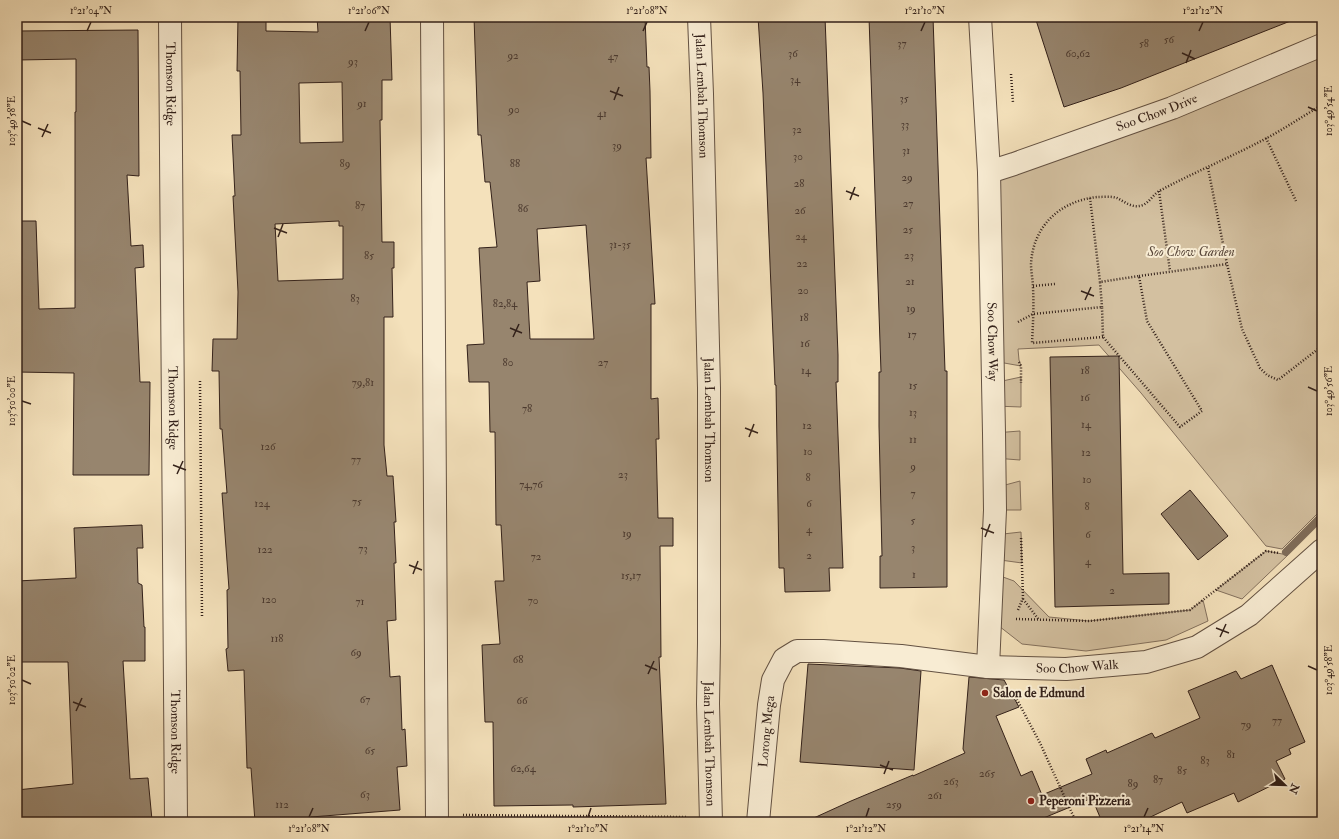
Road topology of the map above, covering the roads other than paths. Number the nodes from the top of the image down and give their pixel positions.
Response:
1 (170, 17) edge
2 (432, 17) edge
3 (699, 17) edge
4 (980, 17) edge
5 (1322, 45) edge
6 (989, 172) junction
7 (1322, 550) edge
8 (797, 651) joint
9 (994, 667) junction
10 (176, 822) edge
11 (437, 822) edge
12 (711, 822) edge
13 (758, 822) edge

1 - 10 street, Thomson Ridge
2 - 11 street
3 - 12 street, Jalan Lembah Thomson
4 - 6 street, Soo Chow Way
5 - 6 street, Soo Chow Drive
6 - 9 street, Soo Chow Way
7 - 9 street, Soo Chow Walk
8 - 9 street, Soo Chow Walk
8 - 13 street, Lorong Mega

